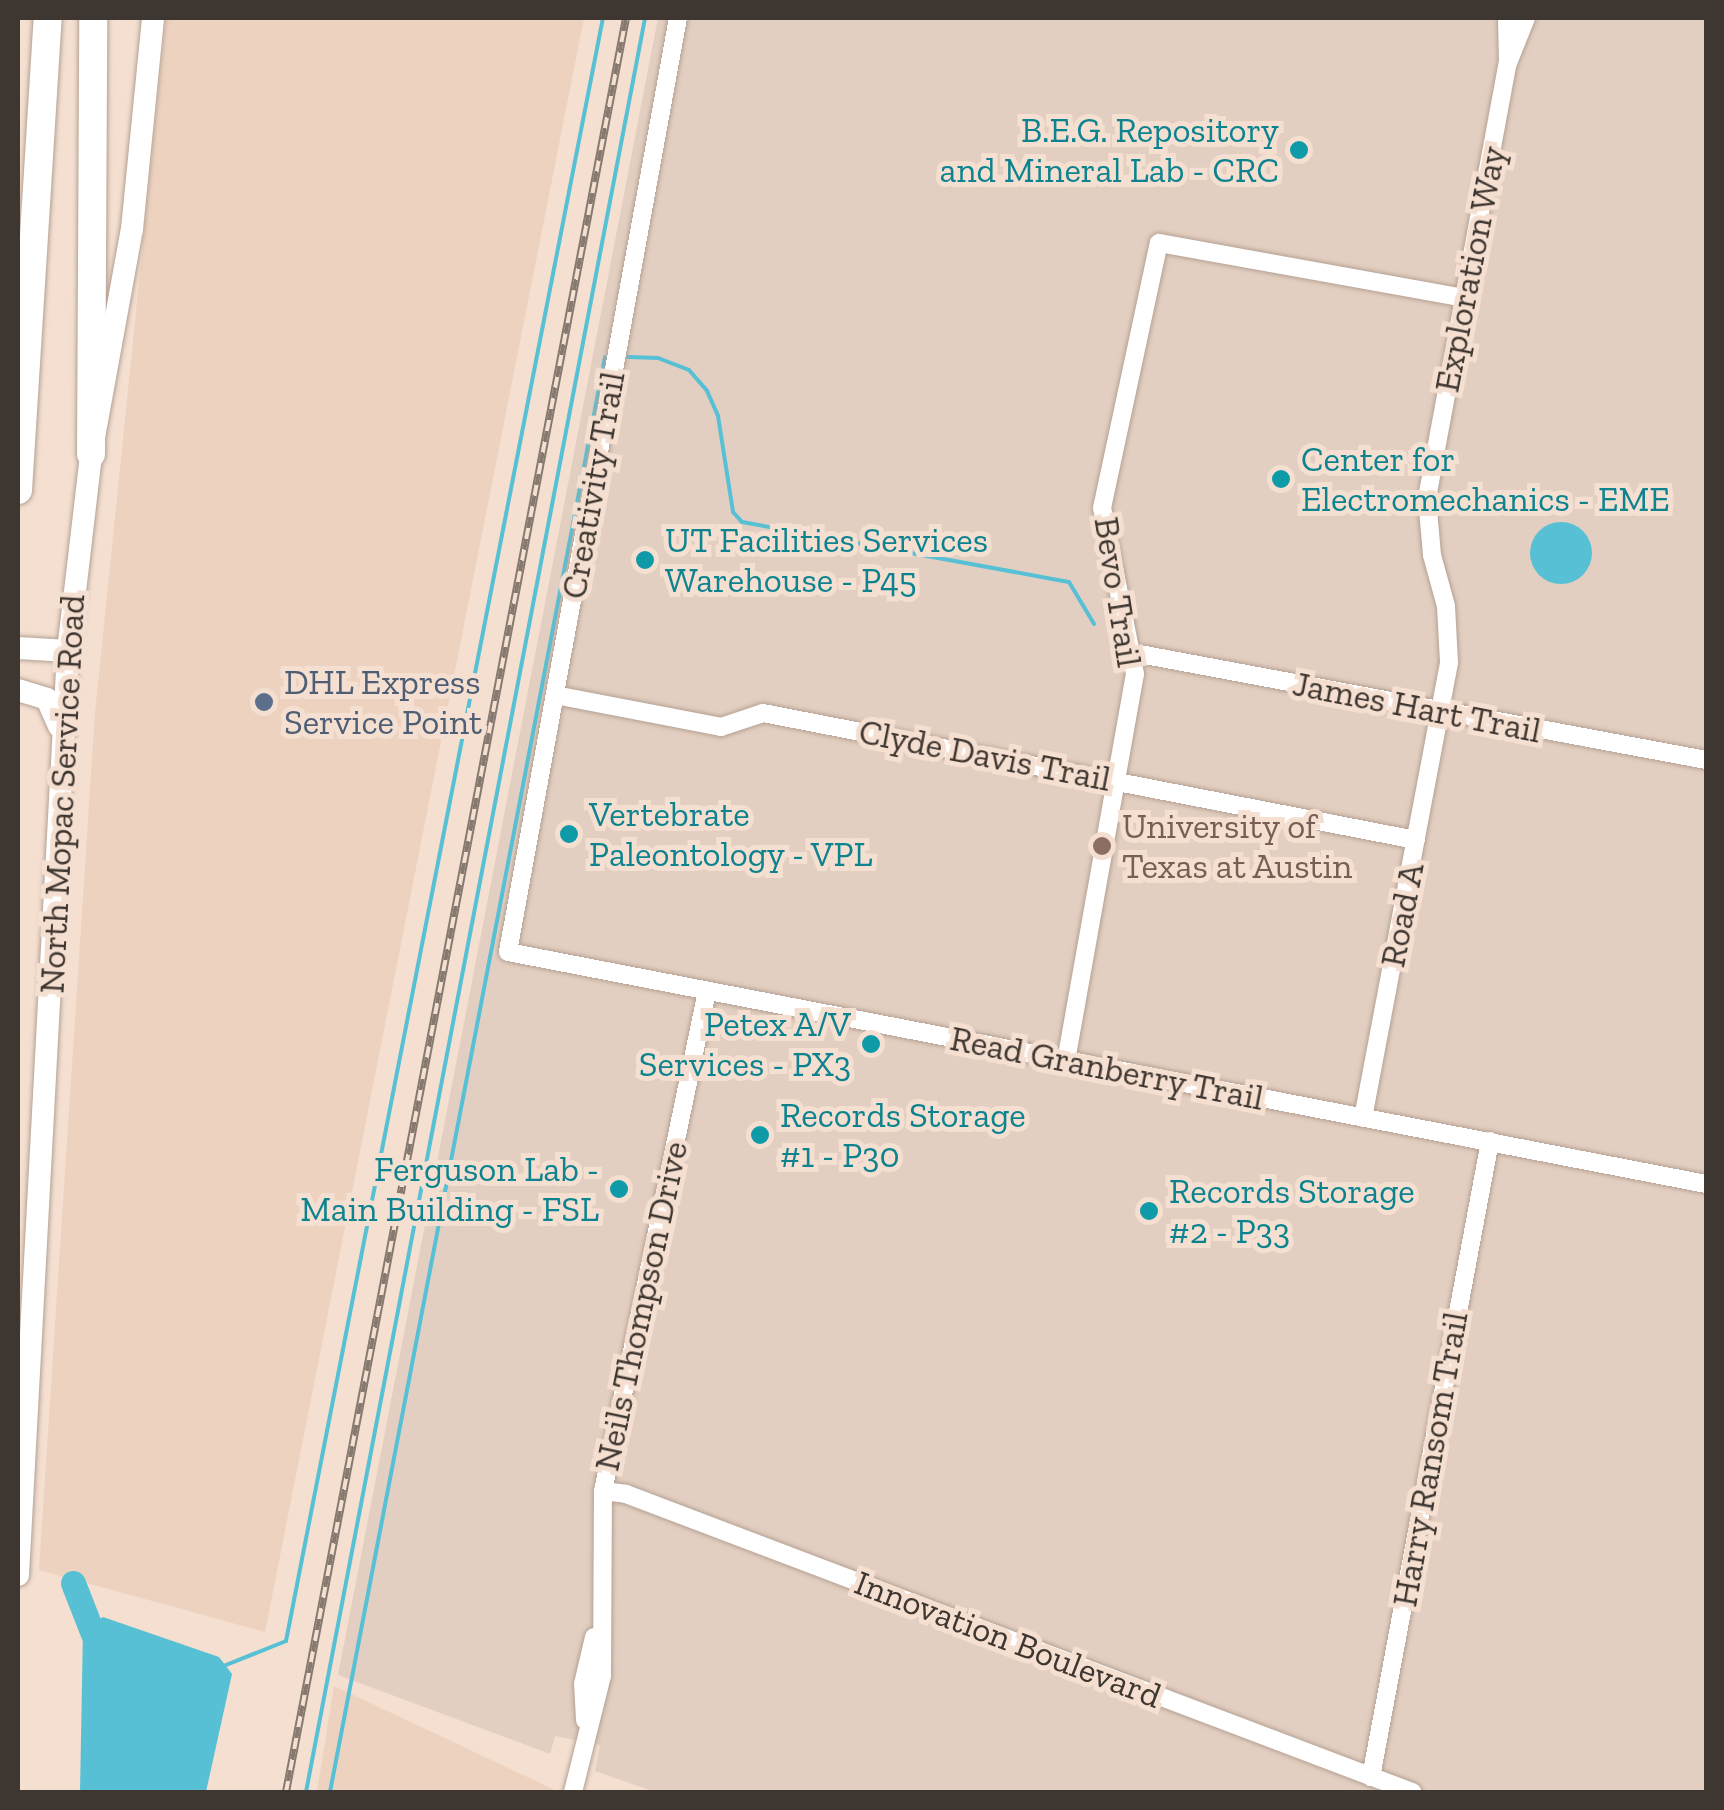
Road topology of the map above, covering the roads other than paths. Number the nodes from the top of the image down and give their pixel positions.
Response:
1 (30, 18) edge
2 (48, 18) edge
3 (94, 18) edge
4 (154, 18) edge
5 (678, 18) edge
6 (1506, 18) edge
7 (1526, 18) edge
8 (1508, 63) junction
9 (18, 213) edge
10 (1464, 298) junction
11 (91, 454) junction
12 (18, 490) edge
13 (18, 648) edge
14 (58, 650) junction
15 (1129, 652) junction
16 (29, 692) edge
17 (555, 694) junction
18 (1441, 712) junction
19 (62, 734) junction
20 (1706, 760) edge
21 (1115, 780) junction
22 (1416, 840) junction
23 (508, 952) joint
24 (708, 991) junction
25 (1066, 1061) junction
26 (1364, 1118) junction
27 (1490, 1141) junction
28 (1706, 1184) edge
29 (603, 1491) junction
30 (18, 1575) edge
31 (1371, 1777) junction
32 (573, 1792) edge
33 (1412, 1792) edge

1 - 9 highway
2 - 12 highway
3 - 11 highway
4 - 11 main road, North Mopac Service Road
5 - 17 street, Creativity Trail
6 - 8 street, Exploration Way
7 - 8 street, Exploration Way
8 - 10 street, Exploration Way
10 - 15 street, Bevo Trail
10 - 18 street, Exploration Way
11 - 14 main road, North Mopac Service Road
13 - 14 main road
14 - 19 main road, North Mopac Service Road
15 - 18 street, James Hart Trail
15 - 21 street, Bevo Trail
16 - 19 main road
17 - 21 street, Clyde Davis Trail
17 - 23 street, Creativity Trail
18 - 20 street, James Hart Trail
18 - 22 street, Road A
19 - 30 main road, North Mopac Service Road
21 - 22 street, Clyde Davis Trail
21 - 25 street, Bevo Trail
22 - 26 street, Road A
23 - 24 street, Read Granberry Trail
24 - 25 street, Read Granberry Trail
24 - 29 street, Neils Thompson Drive
25 - 26 street, Read Granberry Trail
26 - 27 street, Read Granberry Trail
27 - 28 street, Read Granberry Trail
27 - 31 street, Harry Ransom Trail
29 - 31 street, Innovation Boulevard
29 - 32 street, Neils Thompson Drive
31 - 33 street, Innovation Boulevard

